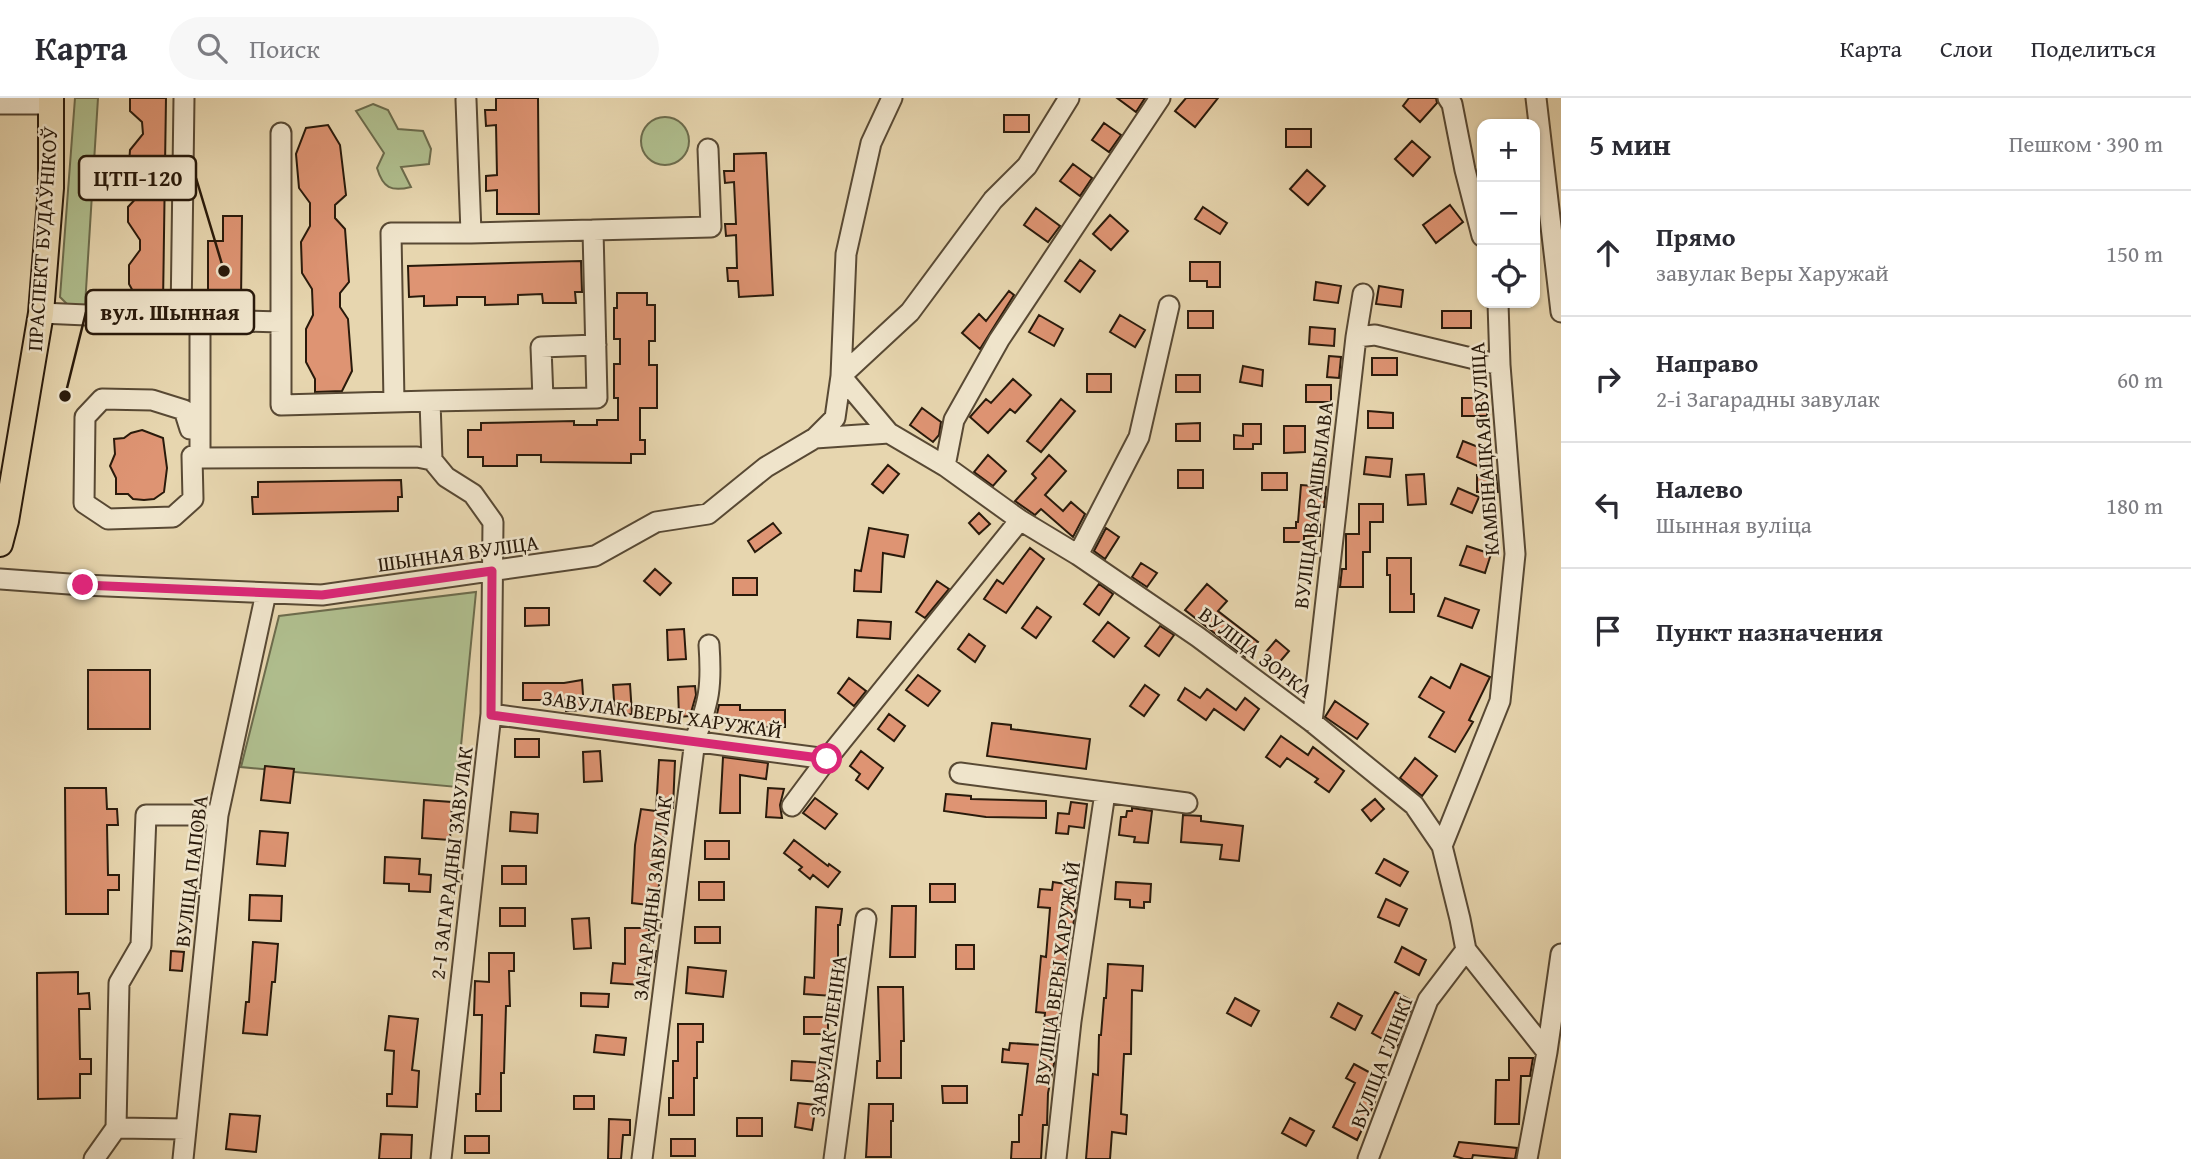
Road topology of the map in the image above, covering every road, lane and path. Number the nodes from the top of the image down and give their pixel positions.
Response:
1 (184, 98) edge
2 (892, 98) edge
3 (1069, 98) edge
4 (1160, 98) edge
5 (1448, 98) edge
6 (1536, 98) edge
7 (466, 100) dead end
8 (52, 101) edge
9 (0, 104) edge
10 (281, 134) dead end
11 (708, 149) dead end
12 (1477, 217) edge
13 (593, 230) junction
14 (471, 233) junction
15 (1363, 294) dead end
16 (1169, 306) dead end
17 (1498, 308) edge
18 (1561, 312) edge
19 (41, 313) junction
20 (191, 319) junction
21 (282, 322) junction
22 (1356, 337) junction
23 (596, 345) junction
24 (1500, 365) junction
25 (841, 376) junction
26 (543, 399) junction
27 (430, 401) junction
28 (394, 402) junction
29 (200, 429) junction
30 (889, 433) junction
31 (815, 438) junction
32 (200, 458) junction
33 (432, 460) junction
34 (945, 466) junction
35 (1020, 520) junction
36 (0, 544) edge
37 (1078, 555) junction
38 (492, 571) junction
39 (0, 579) edge
40 (266, 593) junction
41 (709, 645) dead end
42 (491, 715) junction
43 (1312, 722) junction
44 (695, 740) junction
45 (827, 759) junction
46 (960, 773) dead end
47 (1105, 793) junction
48 (1187, 803) dead end
49 (792, 806) dead end
50 (218, 816) junction
51 (1442, 846) junction
52 (866, 919) dead end
53 (1466, 950) junction
54 (1561, 954) edge
55 (1547, 1052) junction
56 (116, 1128) junction
57 (186, 1129) junction
58 (94, 1159) edge
59 (183, 1159) edge
60 (441, 1159) edge
61 (642, 1159) edge
62 (834, 1159) edge
63 (1056, 1159) edge
64 (1368, 1159) edge
65 (1527, 1159) edge

1 - 20 street
2 - 25 street
3 - 25 street
4 - 34 street
5 - 12 street
6 - 18 street
7 - 14 street
8 - 9 street
8 - 19 main road, ПРАСПЕКТ БУДАЎНІКОЎ
10 - 21 street
11 - 13 street
13 - 14 street
13 - 23 street
14 - 28 street
15 - 22 street, ВУЛІЦА ВАРАШЫЛАВА
16 - 37 street
17 - 24 street, КАМБІНАЦКАЯ ВУЛІЦА
19 - 20 street
19 - 36 main road, ПРАСПЕКТ БУДАЎНІКОЎ
20 - 21 street
20 - 29 street
21 - 28 street
22 - 24 street
22 - 43 street, ВУЛІЦА ВАРАШЫЛАВА
23 - 26 street
23 - 26 street
24 - 51 street, КАМБІНАЦКАЯ ВУЛІЦА
25 - 30 street
25 - 31 street
26 - 27 street
27 - 28 street
27 - 33 street
29 - 32 street
29 - 32 street
30 - 31 street, ШЫННАЯ ВУЛІЦА
30 - 34 street, ВУЛІЦА ЗОРКА
31 - 38 street, ШЫННАЯ ВУЛІЦА
32 - 33 street
33 - 38 street, 2-І ЗАГАРАДНЫ ЗАВУЛАК
34 - 35 street, ВУЛІЦА ЗОРКА
35 - 37 street, ВУЛІЦА ЗОРКА
35 - 45 street
37 - 43 street, ВУЛІЦА ЗОРКА
38 - 40 street, ШЫННАЯ ВУЛІЦА
38 - 42 street, 2-І ЗАГАРАДНЫ ЗАВУЛАК
39 - 40 street, ШЫННАЯ ВУЛІЦА
40 - 50 street, ВУЛІЦА ПАПОВА
41 - 44 street, ЗАГАРАДНЫ ЗАВУЛАК
42 - 44 street, ЗАВУЛАК ВЕРЫ ХАРУЖАЙ
42 - 60 street, 2-І ЗАГАРАДНЫ ЗАВУЛАК
43 - 51 street, ВУЛІЦА ЗОРКА
44 - 45 street, ЗАВУЛАК ВЕРЫ ХАРУЖАЙ
44 - 61 street, ЗАГАРАДНЫ ЗАВУЛАК
45 - 49 street
46 - 47 street
47 - 48 street
47 - 63 street, ВУЛІЦА ВЕРЫ ХАРУЖАЙ
50 - 56 street
50 - 57 street, ВУЛІЦА ПАПОВА
51 - 53 street
52 - 62 street, ЗАВУЛАК ЛЕНІНА
53 - 55 street
53 - 64 street, ВУЛІЦА ГЛІНКІ
54 - 55 street
55 - 65 street
56 - 57 street
56 - 58 street
57 - 59 street, ВУЛІЦА ПАПОВА

